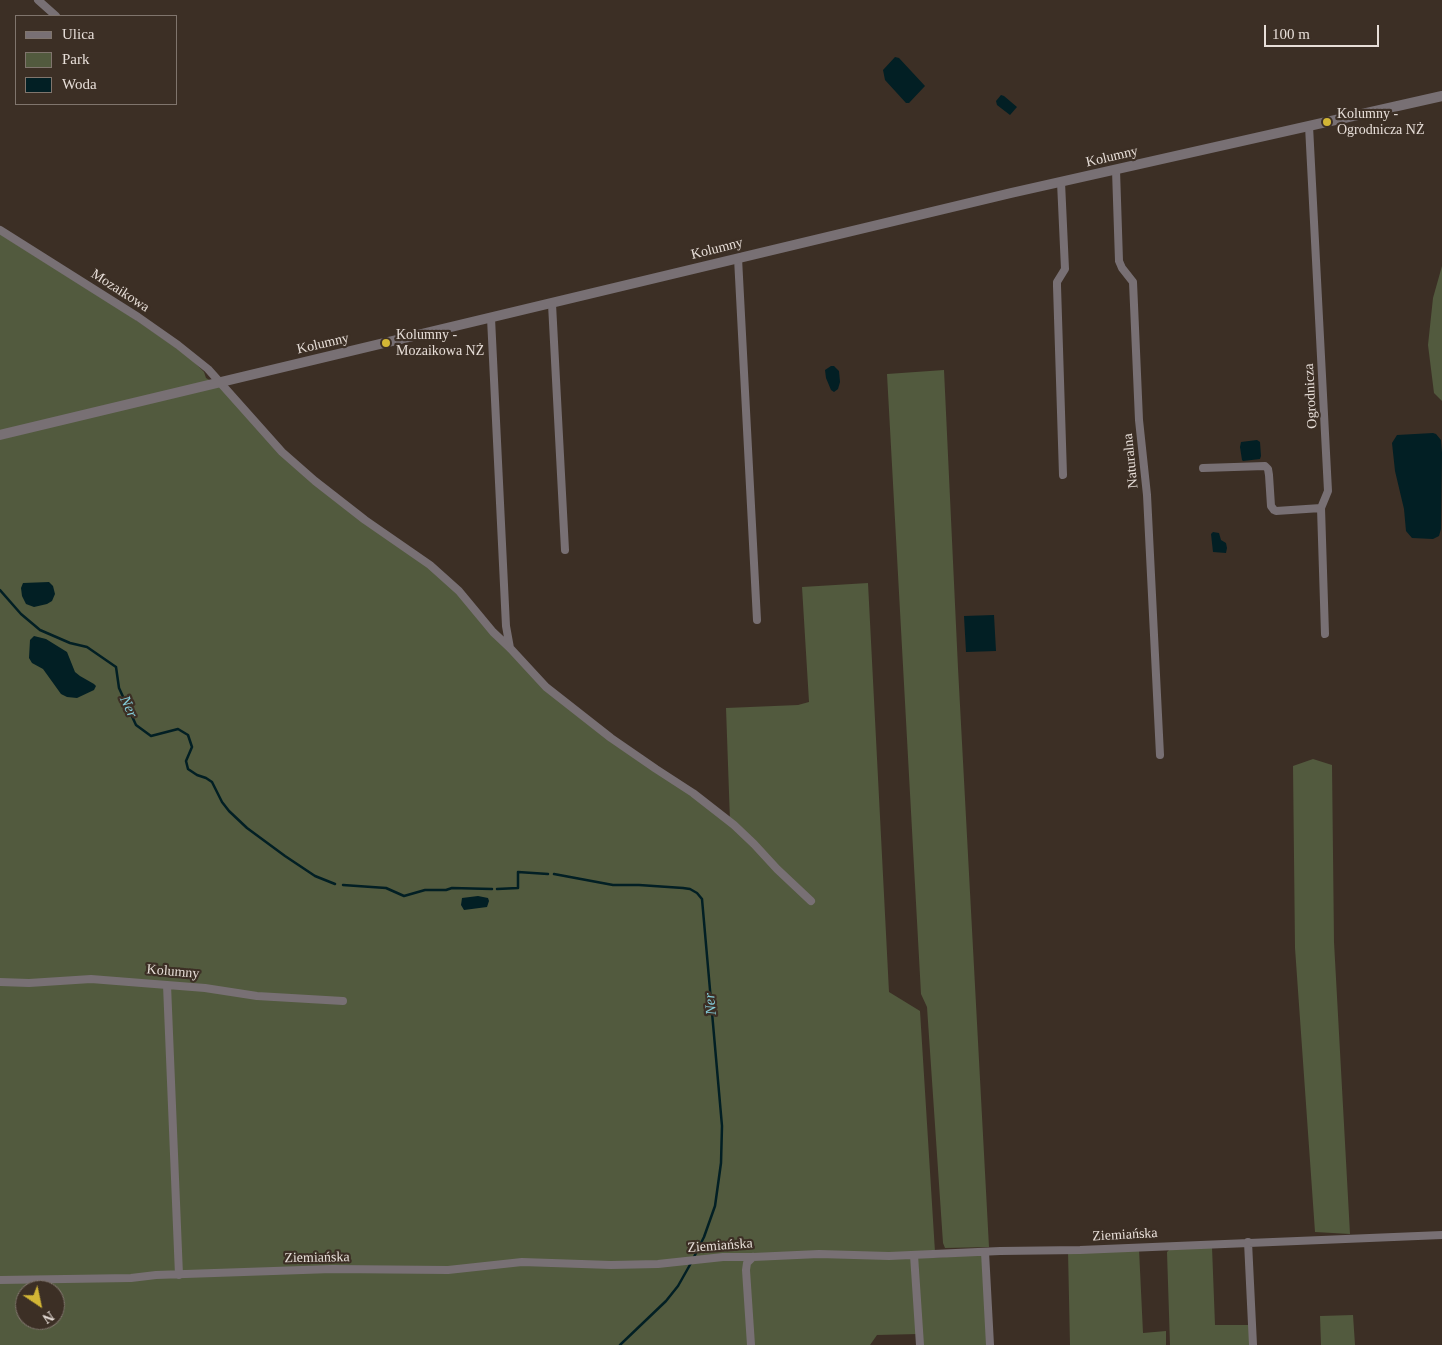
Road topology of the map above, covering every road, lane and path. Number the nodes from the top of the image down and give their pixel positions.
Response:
1 (38, 0) edge
2 (55, 15) edge
3 (1442, 96) edge
4 (1309, 126) junction
5 (1116, 170) junction
6 (1062, 182) junction
7 (0, 230) edge
8 (738, 258) junction
9 (552, 304) junction
10 (491, 318) junction
11 (220, 382) junction
12 (0, 435) edge
13 (1203, 468) dead end
14 (1063, 475) dead end
15 (1320, 508) junction
16 (565, 550) dead end
17 (757, 620) dead end
18 (1326, 634) dead end
19 (510, 648) junction
20 (1160, 755) dead end
21 (811, 901) dead end
22 (0, 982) edge
23 (166, 985) junction
24 (343, 1001) dead end
25 (1442, 1235) edge
26 (1248, 1242) junction
27 (985, 1252) junction
28 (914, 1255) junction
29 (752, 1257) junction
30 (179, 1275) junction
31 (0, 1280) edge
32 (751, 1345) edge
33 (920, 1345) edge
34 (990, 1345) edge
35 (1253, 1345) edge

1 - 2 street
3 - 4 street, Kolumny
4 - 5 street, Kolumny
4 - 15 street, Ogrodnicza
5 - 6 street, Kolumny
5 - 20 street, Naturalna
6 - 8 street, Kolumny
6 - 14 street
7 - 11 street, Mozaikowa
8 - 9 street, Kolumny
8 - 17 street
9 - 10 street, Kolumny
9 - 16 street
10 - 11 street, Kolumny
10 - 19 street
11 - 12 street, Kolumny
11 - 19 street, Mozaikowa
13 - 15 street
15 - 18 street
19 - 21 street, Mozaikowa
22 - 23 street, Kolumny
23 - 24 street, Kolumny
23 - 30 street
25 - 26 street, Ziemiańska
26 - 27 street, Ziemiańska
26 - 35 street
27 - 28 street, Ziemiańska
27 - 34 street
28 - 29 street, Ziemiańska
28 - 33 street
29 - 30 street, Ziemiańska
29 - 32 street
30 - 31 street, Ziemiańska

